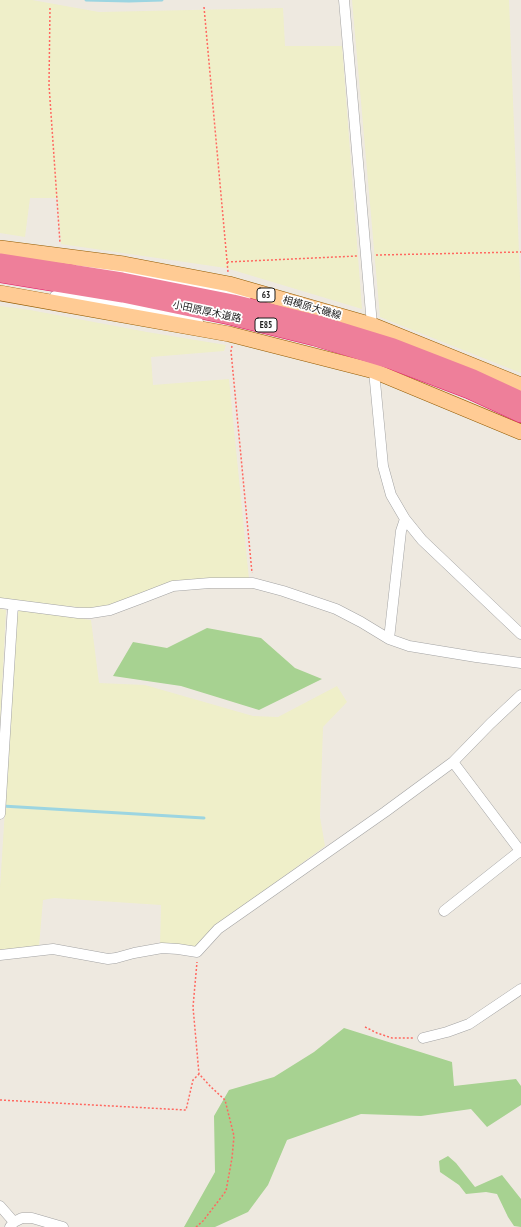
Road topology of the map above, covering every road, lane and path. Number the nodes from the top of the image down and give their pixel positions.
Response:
1 (344, 2) edge
2 (204, 7) dead end
3 (50, 8) dead end
4 (0, 248) edge
5 (19, 250) junction
6 (60, 255) junction
7 (0, 262) edge
8 (0, 274) edge
9 (229, 284) junction
10 (7, 294) edge
11 (264, 294) junction
12 (372, 325) junction
13 (235, 336) junction
14 (277, 346) junction
15 (374, 371) junction
16 (521, 386) edge
17 (521, 400) edge
18 (521, 414) edge
19 (521, 432) edge
20 (405, 519) junction
21 (253, 583) junction
22 (0, 604) edge
23 (13, 605) junction
24 (521, 634) edge
25 (389, 639) junction
26 (521, 663) edge
27 (521, 695) edge
28 (453, 762) junction
29 (0, 814) edge
30 (521, 851) edge
31 (444, 911) dead end
32 (198, 952) junction
33 (0, 955) edge
34 (521, 989) edge
35 (365, 1027) dead end
36 (423, 1038) joint
37 (199, 1074) junction
38 (0, 1100) edge
39 (0, 1206) edge
40 (12, 1224) edge
41 (63, 1227) edge
42 (196, 1227) edge

1 - 12 street
2 - 9 path
3 - 6 path
4 - 5 main road, 相模原大磯線 / 63
5 - 6 main road, 相模原大磯線 / 63
5 - 11 street
6 - 9 main road, 相模原大磯線 / 63
7 - 17 highway, 小田原厚木道路 / E85
8 - 18 highway, 小田原厚木道路 / E85
9 - 11 main road, 相模原大磯線 / 63
10 - 13 main road
10 - 14 street
11 - 12 main road, 相模原大磯線 / 63
12 - 16 main road, 相模原大磯線 / 63
13 - 14 main road
13 - 21 path
14 - 15 main road
15 - 19 main road
15 - 20 street
20 - 24 street
20 - 25 street
21 - 23 street
21 - 25 street
22 - 23 street
23 - 29 street
25 - 26 street
27 - 28 street
28 - 30 street
28 - 32 street
30 - 31 street
32 - 33 street
32 - 37 path
34 - 36 street
35 - 36 path
37 - 38 path
37 - 42 path
39 - 40 street
40 - 41 street

